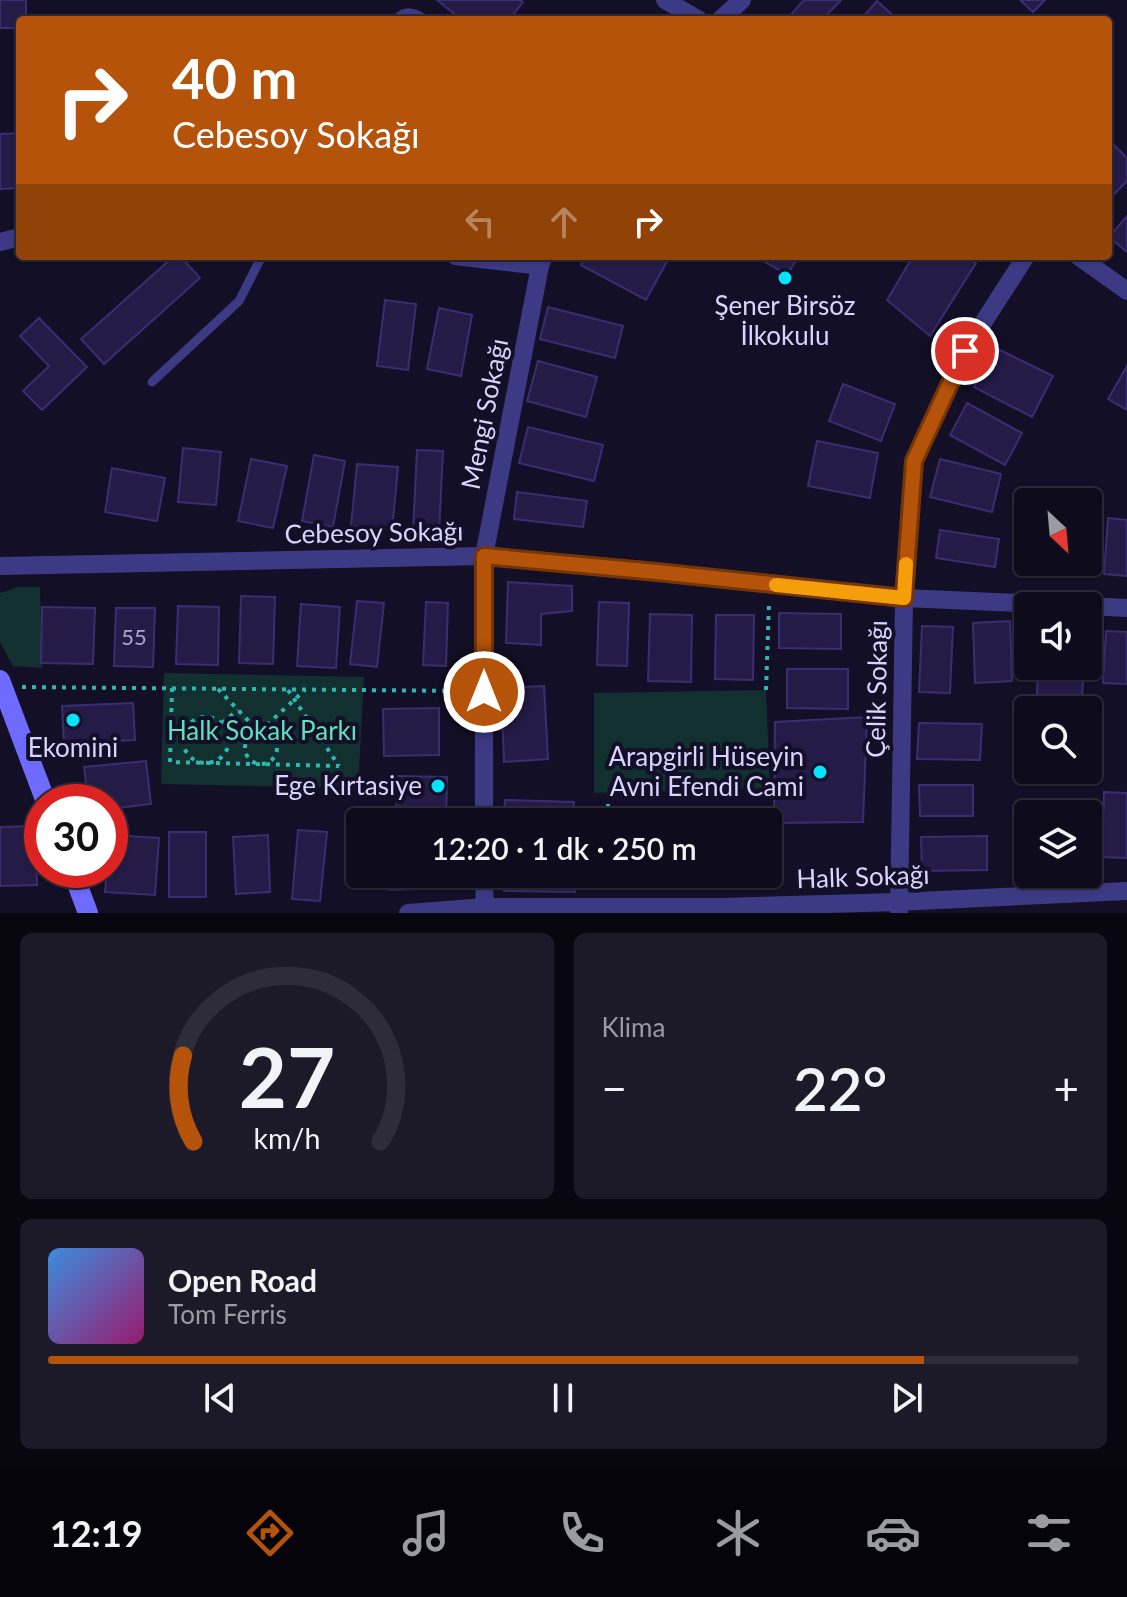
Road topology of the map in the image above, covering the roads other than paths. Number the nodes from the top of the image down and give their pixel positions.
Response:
1 (665, 0) edge
2 (742, 0) edge
3 (401, 16) edge
4 (420, 16) edge
5 (692, 16) edge
6 (724, 16) edge
7 (260, 260) edge
8 (1023, 260) edge
9 (1084, 260) edge
10 (542, 261) edge
11 (1127, 291) edge
12 (152, 382) dead end
13 (484, 556) junction
14 (0, 566) edge
15 (904, 598) junction
16 (1014, 603) edge
17 (1102, 607) edge
18 (1127, 608) edge
19 (1, 683) edge
20 (39, 784) edge
21 (484, 808) edge
22 (79, 888) edge
23 (484, 888) edge
24 (1127, 891) edge
25 (899, 908) edge
26 (485, 910) edge
27 (88, 913) edge
28 (408, 913) edge

1 - 5 street
2 - 6 street
3 - 4 lane
7 - 12 lane
8 - 15 street, Çelik Sokağı
9 - 11 street
10 - 13 street, Mengi Sokağı
13 - 14 street, Cebesoy Sokağı
13 - 15 street, Cebesoy Sokağı
13 - 21 street, Mengi Sokağı
15 - 16 street, Cebesoy Sokağı
15 - 25 street, Çelik Sokağı
17 - 18 street, Cebesoy Sokağı
19 - 20 street
22 - 27 street
23 - 26 street
24 - 25 street, Halk Sokağı
25 - 26 street, Halk Sokağı
26 - 28 street, Halk Sokağı

